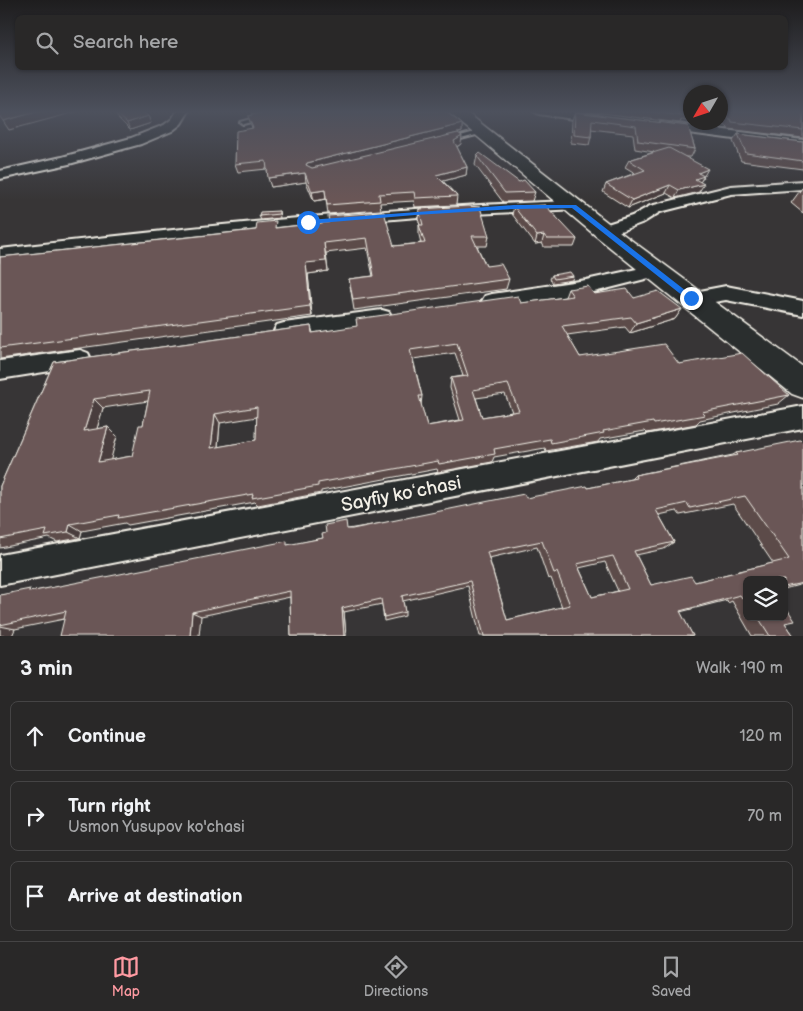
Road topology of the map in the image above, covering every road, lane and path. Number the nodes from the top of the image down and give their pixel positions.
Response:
1 (139, 141) edge
2 (493, 141) edge
3 (777, 141) edge
4 (803, 144) edge
5 (0, 175) edge
6 (803, 185) edge
7 (574, 206) junction
8 (604, 231) junction
9 (0, 256) edge
10 (656, 271) junction
11 (691, 298) junction
12 (471, 304) edge
13 (803, 308) edge
14 (404, 314) edge
15 (268, 333) edge
16 (101, 356) edge
17 (1, 372) edge
18 (803, 385) edge
19 (803, 417) edge
20 (0, 570) edge

1 - 5 street
2 - 7 main road
3 - 4 street
6 - 8 street
7 - 8 main road
7 - 9 street
8 - 10 main road
10 - 11 main road
10 - 12 street
11 - 13 street
11 - 18 main road
14 - 15 street
16 - 17 street
19 - 20 street, Sayfiy koʻchasi

